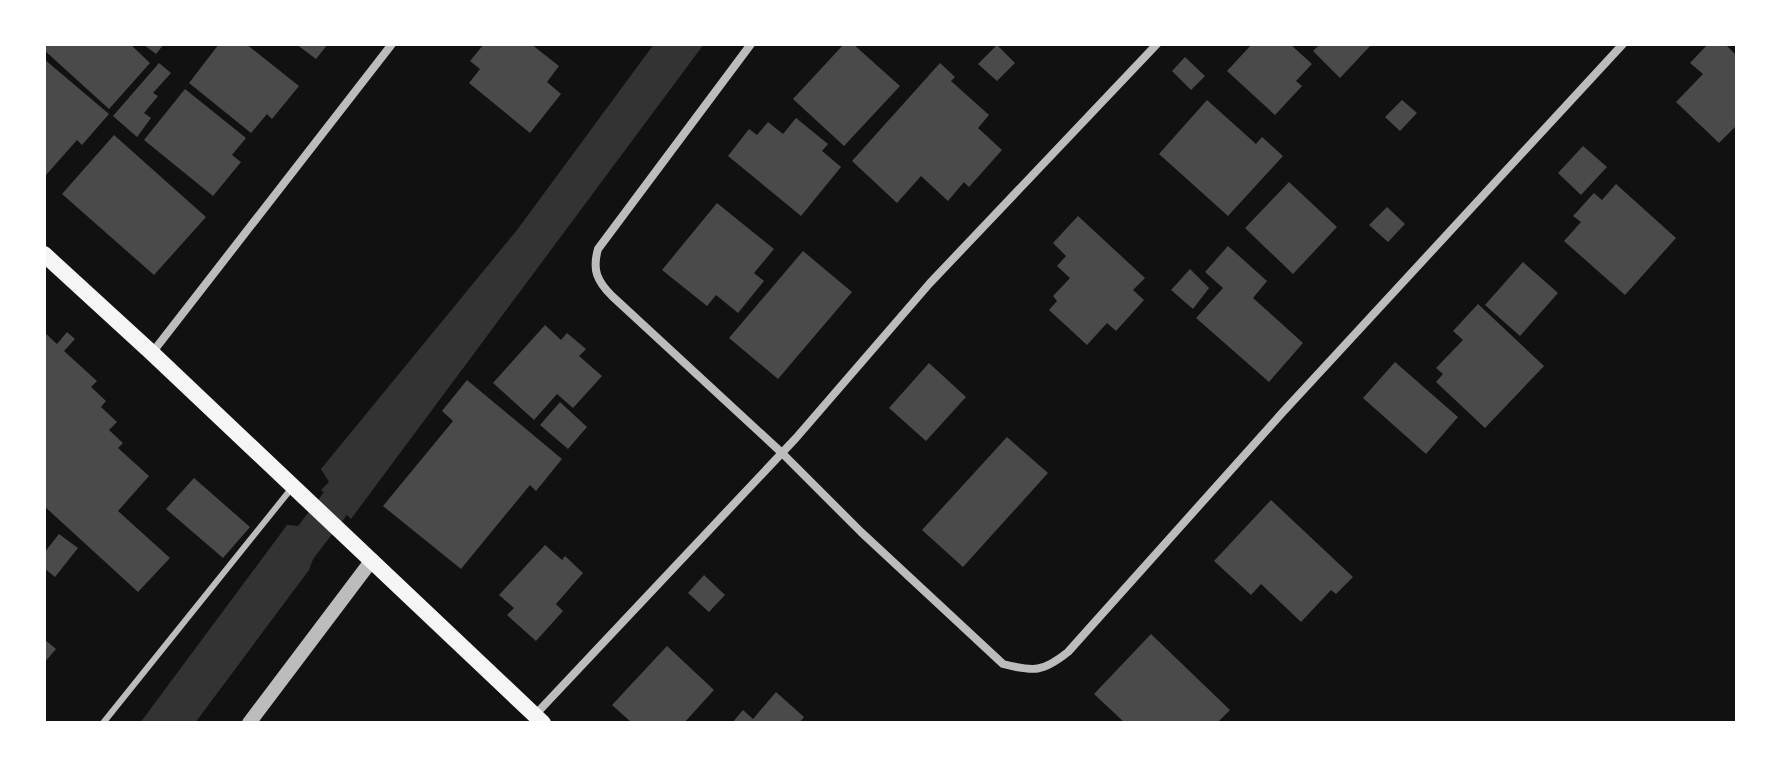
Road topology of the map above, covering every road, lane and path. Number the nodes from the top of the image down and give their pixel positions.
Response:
1 (392, 44) edge
2 (751, 44) edge
3 (1157, 44) edge
4 (1623, 44) edge
5 (44, 254) edge
6 (152, 353) junction
7 (782, 453) junction
8 (293, 486) junction
9 (372, 560) junction
10 (539, 719) edge
11 (103, 723) edge
12 (249, 723) edge

1 - 6 street
2 - 7 street
3 - 7 street
4 - 7 street
5 - 6 main road
6 - 8 main road
7 - 10 street
8 - 9 main road
8 - 11 lane
9 - 10 main road
9 - 12 street

